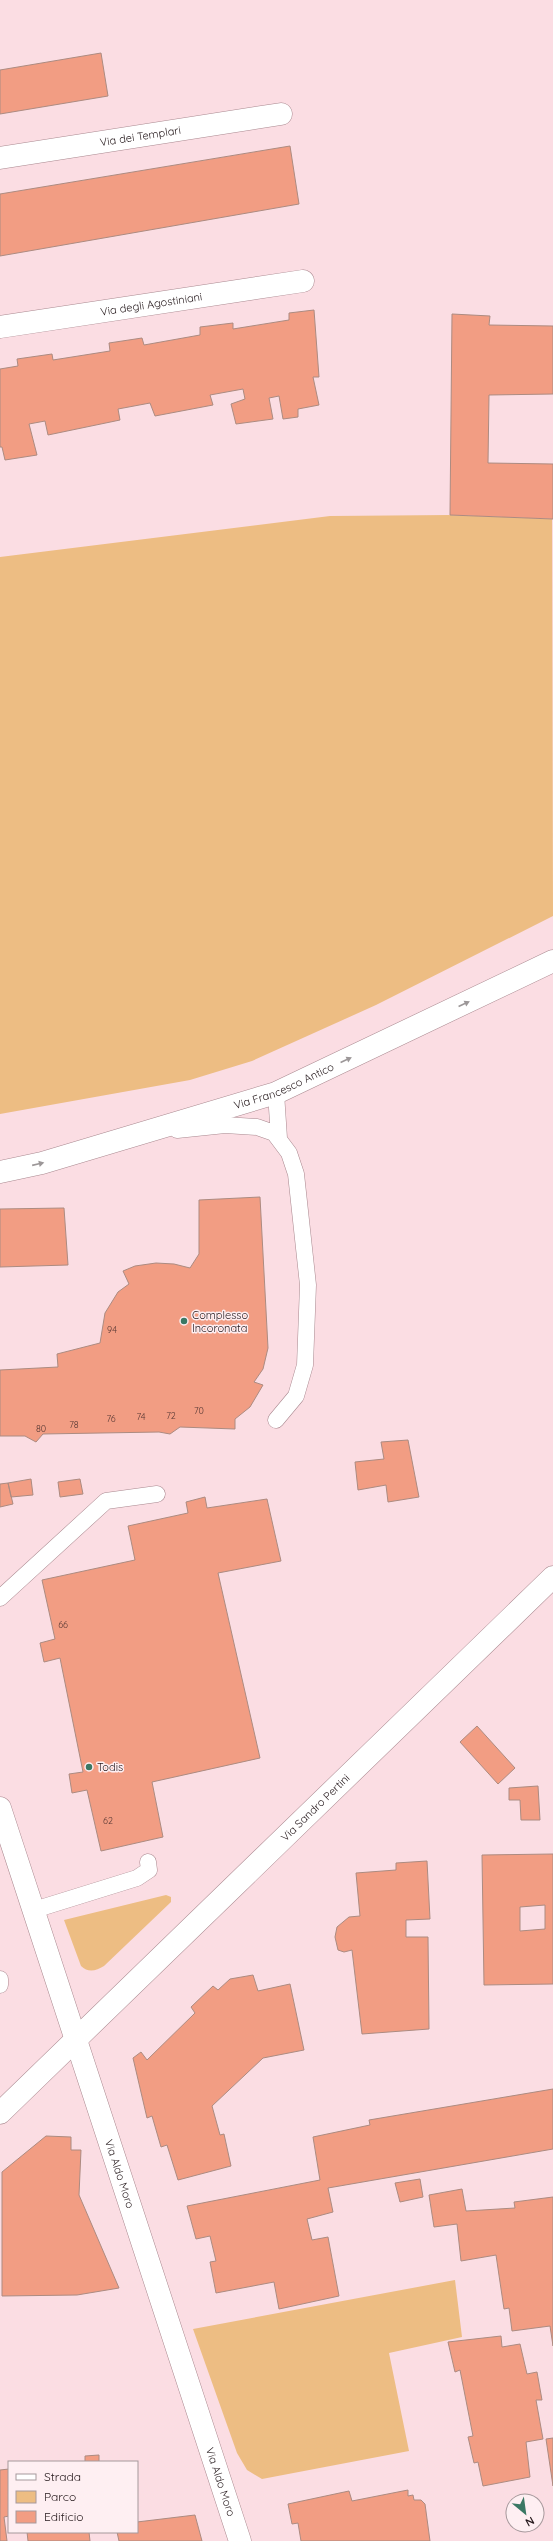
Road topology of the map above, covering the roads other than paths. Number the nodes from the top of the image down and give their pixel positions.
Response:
1 (281, 114) dead end
2 (0, 158) edge
3 (303, 281) dead end
4 (0, 327) edge
5 (553, 961) edge
6 (276, 1093) junction
7 (159, 1129) junction
8 (279, 1138) junction
9 (0, 1172) edge
10 (276, 1420) dead end
11 (157, 1494) dead end
12 (553, 1577) edge
13 (0, 1598) edge
14 (0, 1808) edge
15 (148, 1862) dead end
16 (34, 1910) junction
17 (0, 1978) edge
18 (0, 1985) edge
19 (77, 2038) junction
20 (0, 2113) edge
21 (240, 2541) edge

1 - 2 street, Via dei Templari
3 - 4 street, Via degli Agostiniani
6 -> 5 street, Via Francesco Antico
6 - 7 street, Via Francesco Antico
6 - 8 lane
7 - 8 lane
9 -> 7 street, Via Francesco Antico
8 - 10 lane
11 - 13 lane
12 - 19 street, Via Sandro Pertini
14 - 16 street, Via Aldo Moro
15 - 16 lane
16 - 19 street, Via Aldo Moro
17 - 18 lane
19 - 20 street, Via Sandro Pertini
19 - 21 street, Via Aldo Moro

